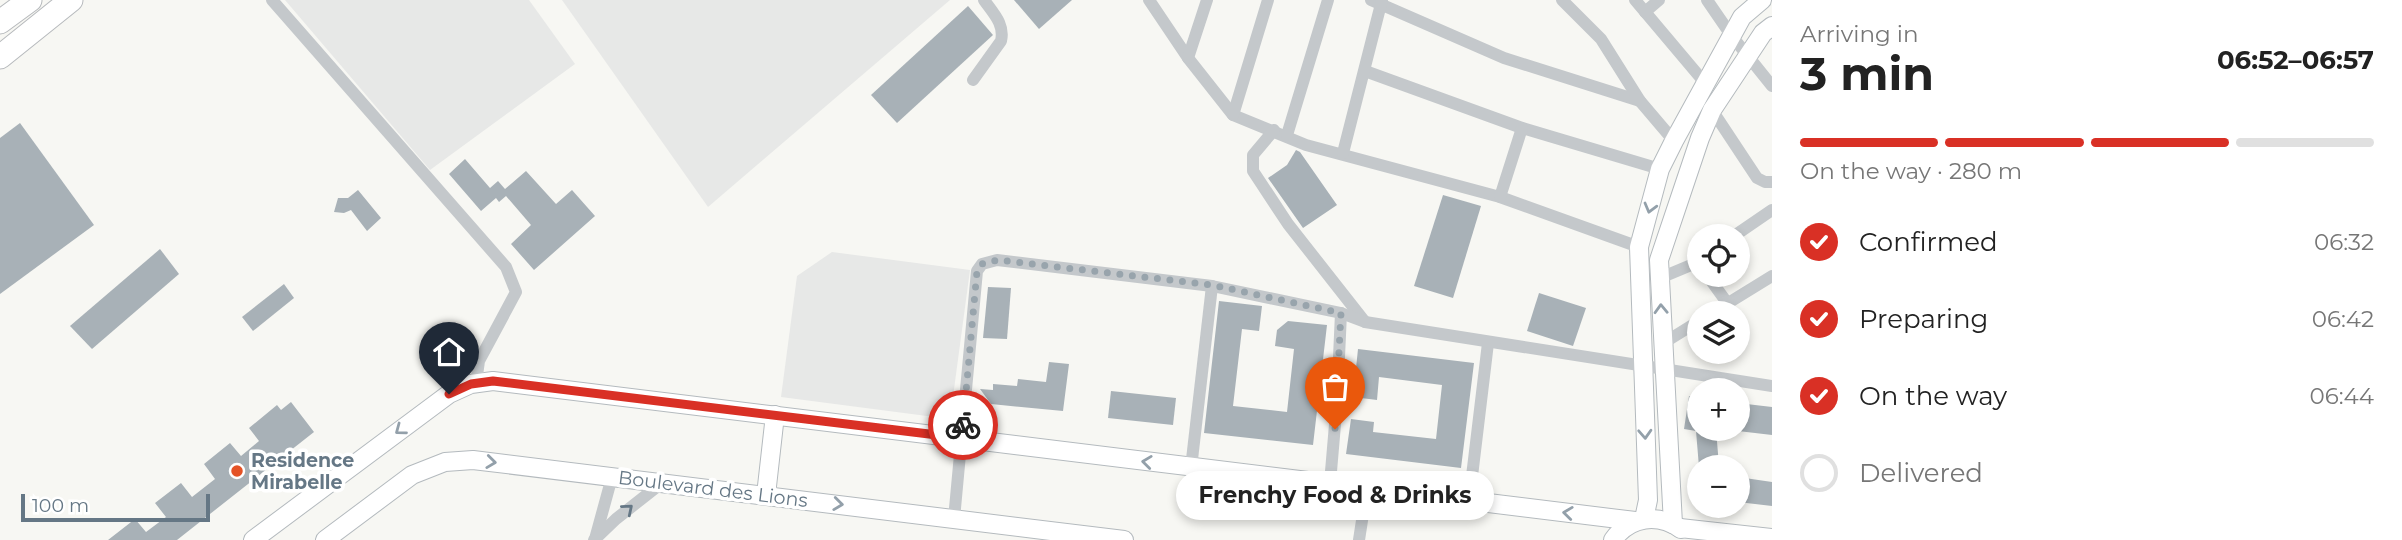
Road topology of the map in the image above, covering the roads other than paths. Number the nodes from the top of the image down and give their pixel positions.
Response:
1 (9, 0) edge
2 (30, 0) edge
3 (61, 0) edge
4 (71, 0) edge
5 (272, 0) edge
6 (984, 0) edge
7 (1149, 0) edge
8 (1207, 0) edge
9 (1268, 0) edge
10 (1328, 0) edge
11 (1562, 0) edge
12 (1635, 0) edge
13 (1659, 0) edge
14 (1707, 0) edge
15 (1762, 0) edge
16 (1378, 1) edge
17 (0, 6) edge
18 (1644, 12) junction
19 (0, 22) edge
20 (1772, 26) edge
21 (1731, 35) junction
22 (0, 44) edge
23 (1749, 56) junction
24 (0, 57) edge
25 (1188, 58) junction
26 (1365, 71) junction
27 (974, 80) dead end
28 (1705, 83) junction
29 (1772, 86) edge
30 (1640, 101) junction
31 (1712, 110) junction
32 (1233, 115) junction
33 (1522, 128) junction
34 (1274, 130) junction
35 (1287, 135) junction
36 (1674, 141) junction
37 (1343, 153) junction
38 (1660, 169) junction
39 (1772, 182) edge
40 (1500, 197) junction
41 (1772, 210) edge
42 (1750, 225) edge
43 (1640, 247) junction
44 (1687, 267) edge
45 (1772, 276) edge
46 (1660, 278) junction
47 (1212, 285) junction
48 (1731, 301) edge
49 (1341, 313) junction
50 (1365, 322) junction
51 (1687, 328) edge
52 (1488, 343) junction
53 (1662, 344) junction
54 (1642, 366) junction
55 (1663, 370) junction
56 (477, 383) junction
57 (1772, 386) edge
58 (775, 415) junction
59 (962, 438) junction
60 (1191, 468) junction
61 (612, 477) junction
62 (663, 482) junction
63 (1330, 483) junction
64 (1367, 488) junction
65 (766, 495) junction
66 (1469, 501) junction
67 (954, 519) junction
68 (1640, 520) junction
69 (1681, 531) edge
70 (1772, 538) edge
71 (253, 540) edge
72 (325, 540) edge
73 (595, 540) edge
74 (1124, 540) edge
75 (1360, 540) edge
76 (1614, 540) edge

1 - 17 highway
2 - 19 highway
3 - 22 highway
4 - 24 highway
5 - 56 street
6 - 27 street
7 - 25 street
8 - 25 street
9 - 32 street
10 - 35 street
11 - 30 street
12 - 18 street
13 - 18 street
14 - 21 street
15 - 21 main road
16 - 26 street
16 - 30 street
18 - 28 street
20 - 23 main road
21 - 23 street
21 - 28 main road
23 - 29 street
23 - 31 main road
25 - 32 street
26 - 33 street
26 - 37 street
28 - 36 main road
30 - 36 street
31 - 39 street
31 - 46 main road
32 - 34 street
33 - 38 street
33 - 40 street
34 - 35 street
34 - 50 street
35 - 37 street
36 - 38 main road
37 - 40 street
38 -> 43 main road
40 - 43 street
41 - 42 street
43 - 54 main road
44 - 46 street
45 - 48 street
53 -> 46 main road
47 - 49 street
47 - 59 street
47 - 60 street
49 - 50 street
49 - 63 street
50 - 52 street
51 - 53 street
52 - 54 street
52 - 66 street
53 - 55 main road
54 - 55 street
54 -> 68 main road
55 - 57 street
55 - 69 main road
56 - 58 main road
56 -> 71 main road
58 - 59 main road
58 - 65 main road
60 -> 59 main road
59 - 67 street
60 - 63 main road
61 - 62 main road, Boulevard des Lions
72 -> 61 main road, Boulevard des Lions
61 - 73 street
62 - 65 main road, Boulevard des Lions
73 -> 62 street
63 - 64 main road
64 - 66 main road
64 - 75 street
65 -> 67 main road, Boulevard des Lions
68 -> 66 main road
67 - 74 main road, Boulevard des Lions
68 - 69 main road
68 - 76 main road
69 - 70 main road

